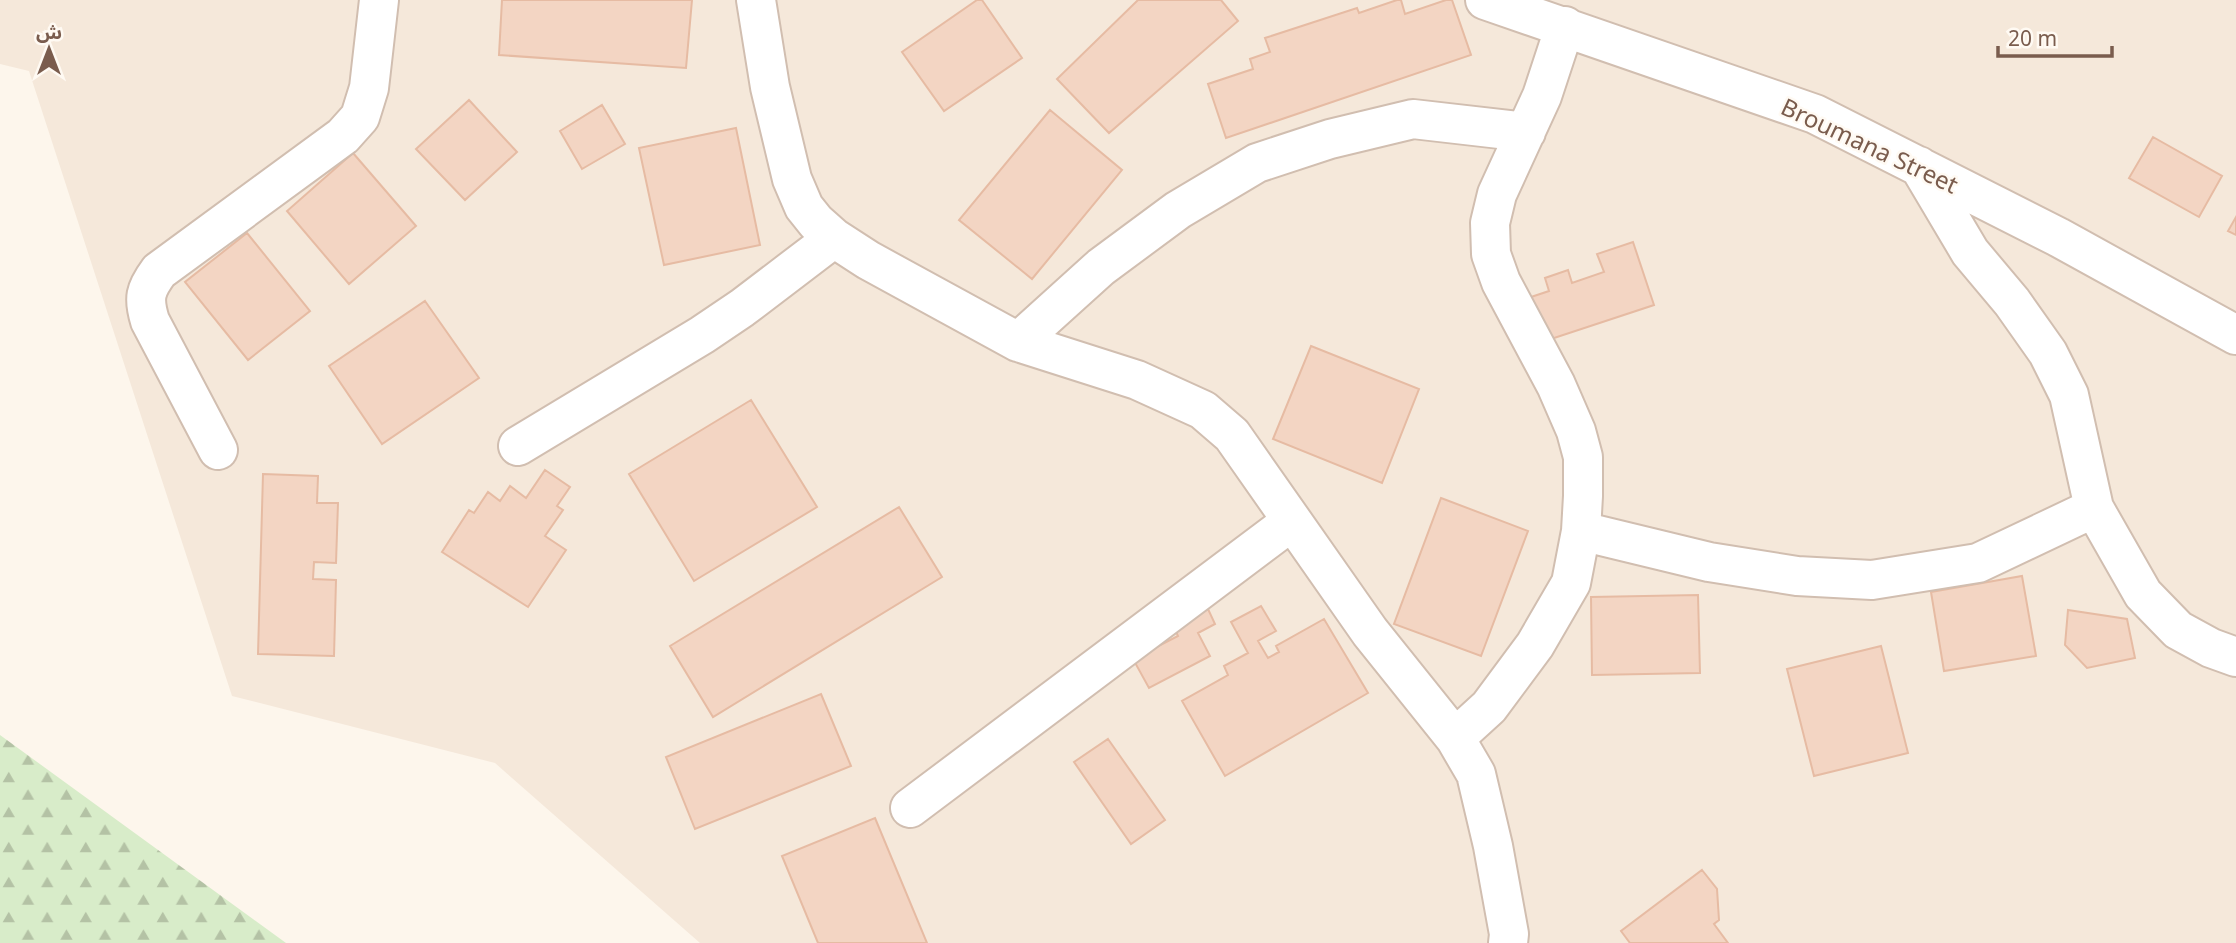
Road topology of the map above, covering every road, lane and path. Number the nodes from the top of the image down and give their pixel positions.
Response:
1 (379, 0) edge
2 (756, 0) edge
3 (1485, 0) edge
4 (1565, 26) junction
5 (1526, 132) junction
6 (1919, 166) junction
7 (834, 238) junction
8 (2236, 335) edge
9 (1018, 342) junction
10 (519, 446) dead end
11 (218, 450) dead end
12 (2094, 508) junction
13 (1292, 521) junction
14 (1581, 531) junction
15 (2236, 657) edge
16 (1455, 738) junction
17 (910, 808) dead end
18 (1508, 943) edge

1 - 11 street
2 - 7 street
3 - 4 street, Broumana Street
4 - 5 street
4 - 6 street, Broumana Street
5 - 9 street
5 - 14 street
6 - 8 street, Broumana Street
6 - 12 street
7 - 9 street
7 - 10 street
9 - 13 street
12 - 14 street
12 - 15 street
13 - 16 street
13 - 17 street
14 - 16 street
16 - 18 street

